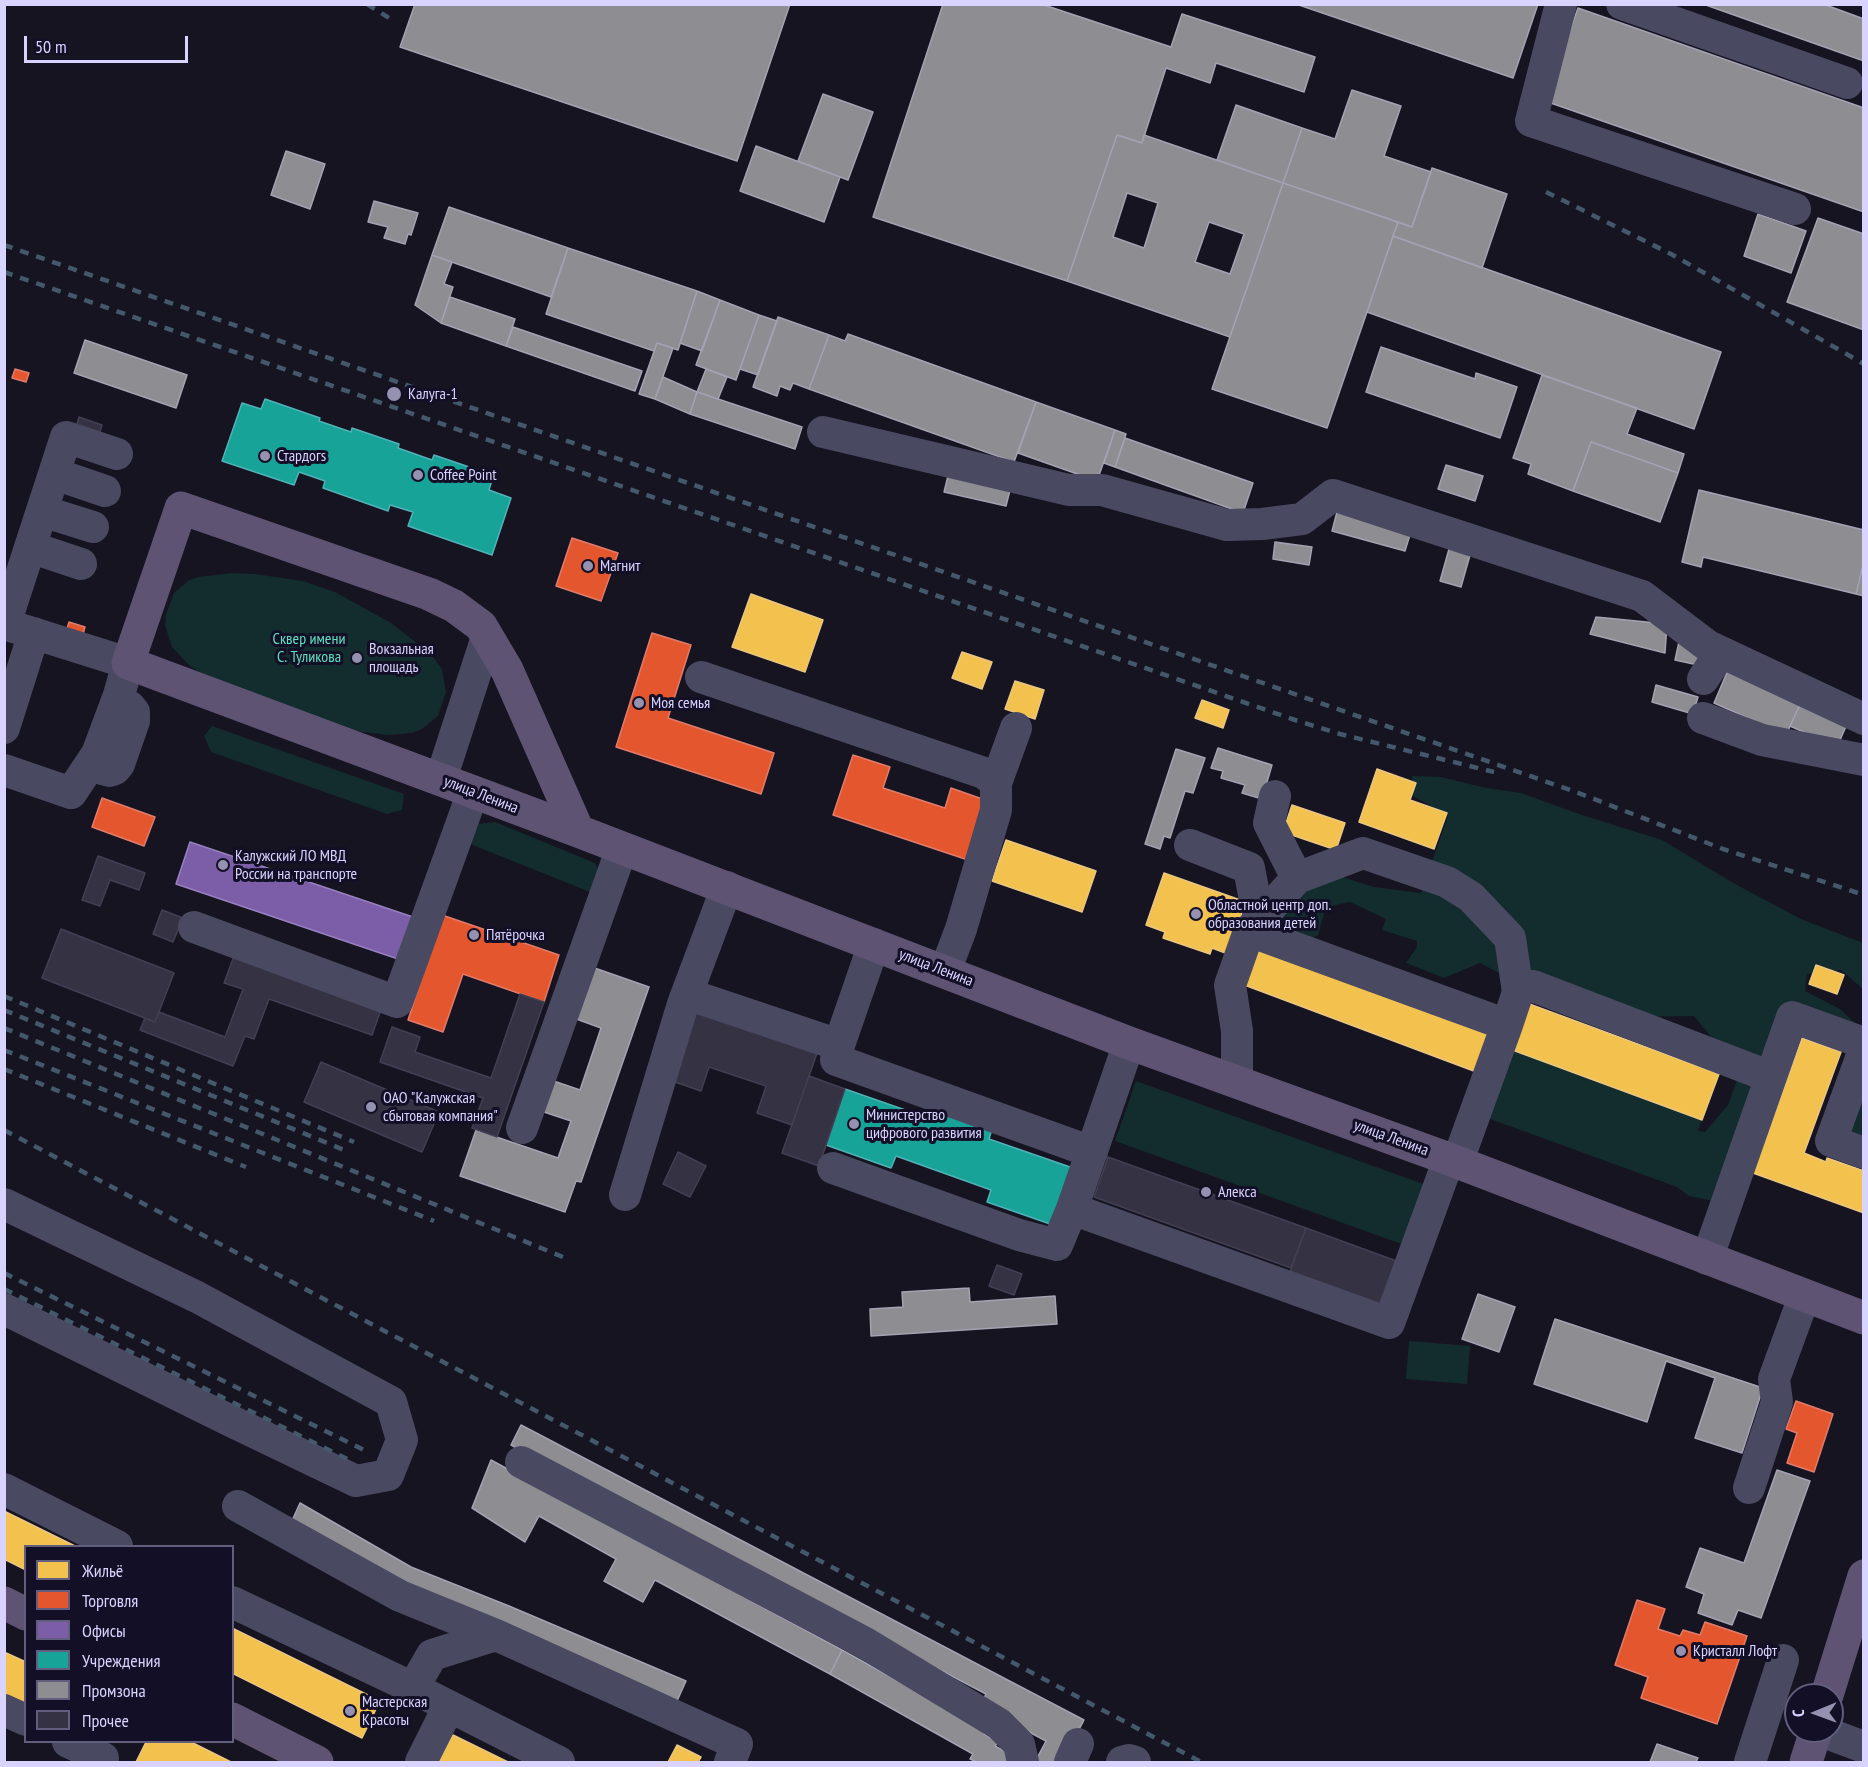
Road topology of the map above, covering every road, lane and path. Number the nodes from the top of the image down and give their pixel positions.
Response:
1 (1561, 4) edge
2 (1622, 4) edge
3 (1847, 83) dead end
4 (1795, 209) dead end
5 (823, 432) dead end
6 (43, 510) junction
7 (12, 626) edge
8 (487, 637) junction
9 (1721, 652) junction
10 (128, 663) junction
11 (701, 676) dead end
12 (1703, 680) dead end
13 (1703, 718) dead end
14 (1863, 718) edge
15 (4, 728) edge
16 (1016, 728) dead end
17 (1863, 760) edge
18 (4, 770) edge
19 (441, 779) junction
20 (996, 783) junction
21 (473, 792) junction
22 (1275, 796) dead end
23 (578, 831) junction
24 (1190, 845) dead end
25 (622, 848) junction
26 (1297, 878) junction
27 (727, 887) junction
28 (1255, 925) junction
29 (194, 927) dead end
30 (874, 944) junction
31 (945, 971) junction
32 (1518, 992) junction
33 (687, 994) junction
34 (1507, 1026) junction
35 (1129, 1043) junction
36 (1863, 1043) edge
37 (839, 1046) junction
38 (1863, 1050) edge
39 (1771, 1077) junction
40 (1236, 1082) junction
41 (522, 1128) dead end
42 (1092, 1152) junction
43 (1863, 1153) edge
44 (1453, 1161) junction
45 (833, 1168) dead end
46 (625, 1195) dead end
47 (4, 1204) edge
48 (1072, 1209) junction
49 (1707, 1259) junction
50 (1804, 1297) junction
51 (4, 1308) edge
52 (1863, 1318) edge
53 (520, 1462) dead end
54 (1749, 1488) dead end
55 (4, 1489) edge
56 (238, 1506) dead end
57 (115, 1545) edge
58 (1863, 1576) edge
59 (4, 1603) edge
60 (234, 1603) edge
61 (1859, 1609) edge
62 (24, 1613) edge
63 (496, 1635) junction
64 (1783, 1660) dead end
65 (1831, 1683) edge
66 (413, 1688) junction
67 (449, 1706) junction
68 (4, 1710) edge
69 (24, 1719) edge
70 (234, 1720) edge
71 (1844, 1740) edge
72 (71, 1743) edge
73 (1812, 1743) edge
74 (1863, 1747) edge
75 (107, 1756) edge
76 (317, 1762) edge
77 (421, 1762) edge
78 (559, 1762) edge
79 (729, 1762) edge
80 (1023, 1762) edge
81 (1122, 1762) edge
82 (1135, 1762) edge
83 (1750, 1762) edge
84 (1806, 1762) edge

1 - 4 street
2 - 3 street
5 - 9 street
6 - 6 street
6 - 7 street
7 - 10 street, улица Ленина
7 - 15 street
8 - 10 main road
8 - 19 street
8 - 23 main road
9 - 12 street
9 - 14 street
10 - 18 street
10 - 19 main road, улица Ленина
11 - 20 street
13 - 17 street
16 - 20 street
19 - 21 main road, улица Ленина
20 - 31 street
21 - 23 main road, улица Ленина
21 - 29 street
22 - 26 street
23 - 25 main road, улица Ленина
24 - 28 street
25 - 27 main road, улица Ленина
25 - 41 street
26 - 28 street
26 - 32 street
27 - 30 main road, улица Ленина
27 - 33 street
28 - 34 street
28 - 40 street
30 - 31 main road, улица Ленина
30 - 37 street
31 - 35 main road, улица Ленина
32 - 34 street
32 - 39 street
33 - 37 street
33 - 46 street
34 - 44 street
35 - 40 main road, улица Ленина
35 - 42 street
36 - 39 street
37 - 42 street
38 - 43 street
39 - 49 street
40 - 44 main road, улица Ленина
42 - 48 street
44 - 48 street
44 - 49 main road, улица Ленина
45 - 48 street
47 - 51 street
49 - 50 main road, улица Ленина
50 - 52 main road, улица Ленина
50 - 54 street
53 - 80 street
55 - 57 street
56 - 63 street
58 - 61 main road
59 - 62 main road
60 - 66 street
61 - 65 main road
63 - 66 street
63 - 79 street
64 - 83 street
66 - 67 street
67 - 77 street
67 - 78 street
68 - 69 street
70 - 76 main road
71 - 74 street
72 - 75 street
73 - 84 main road
81 - 82 street

